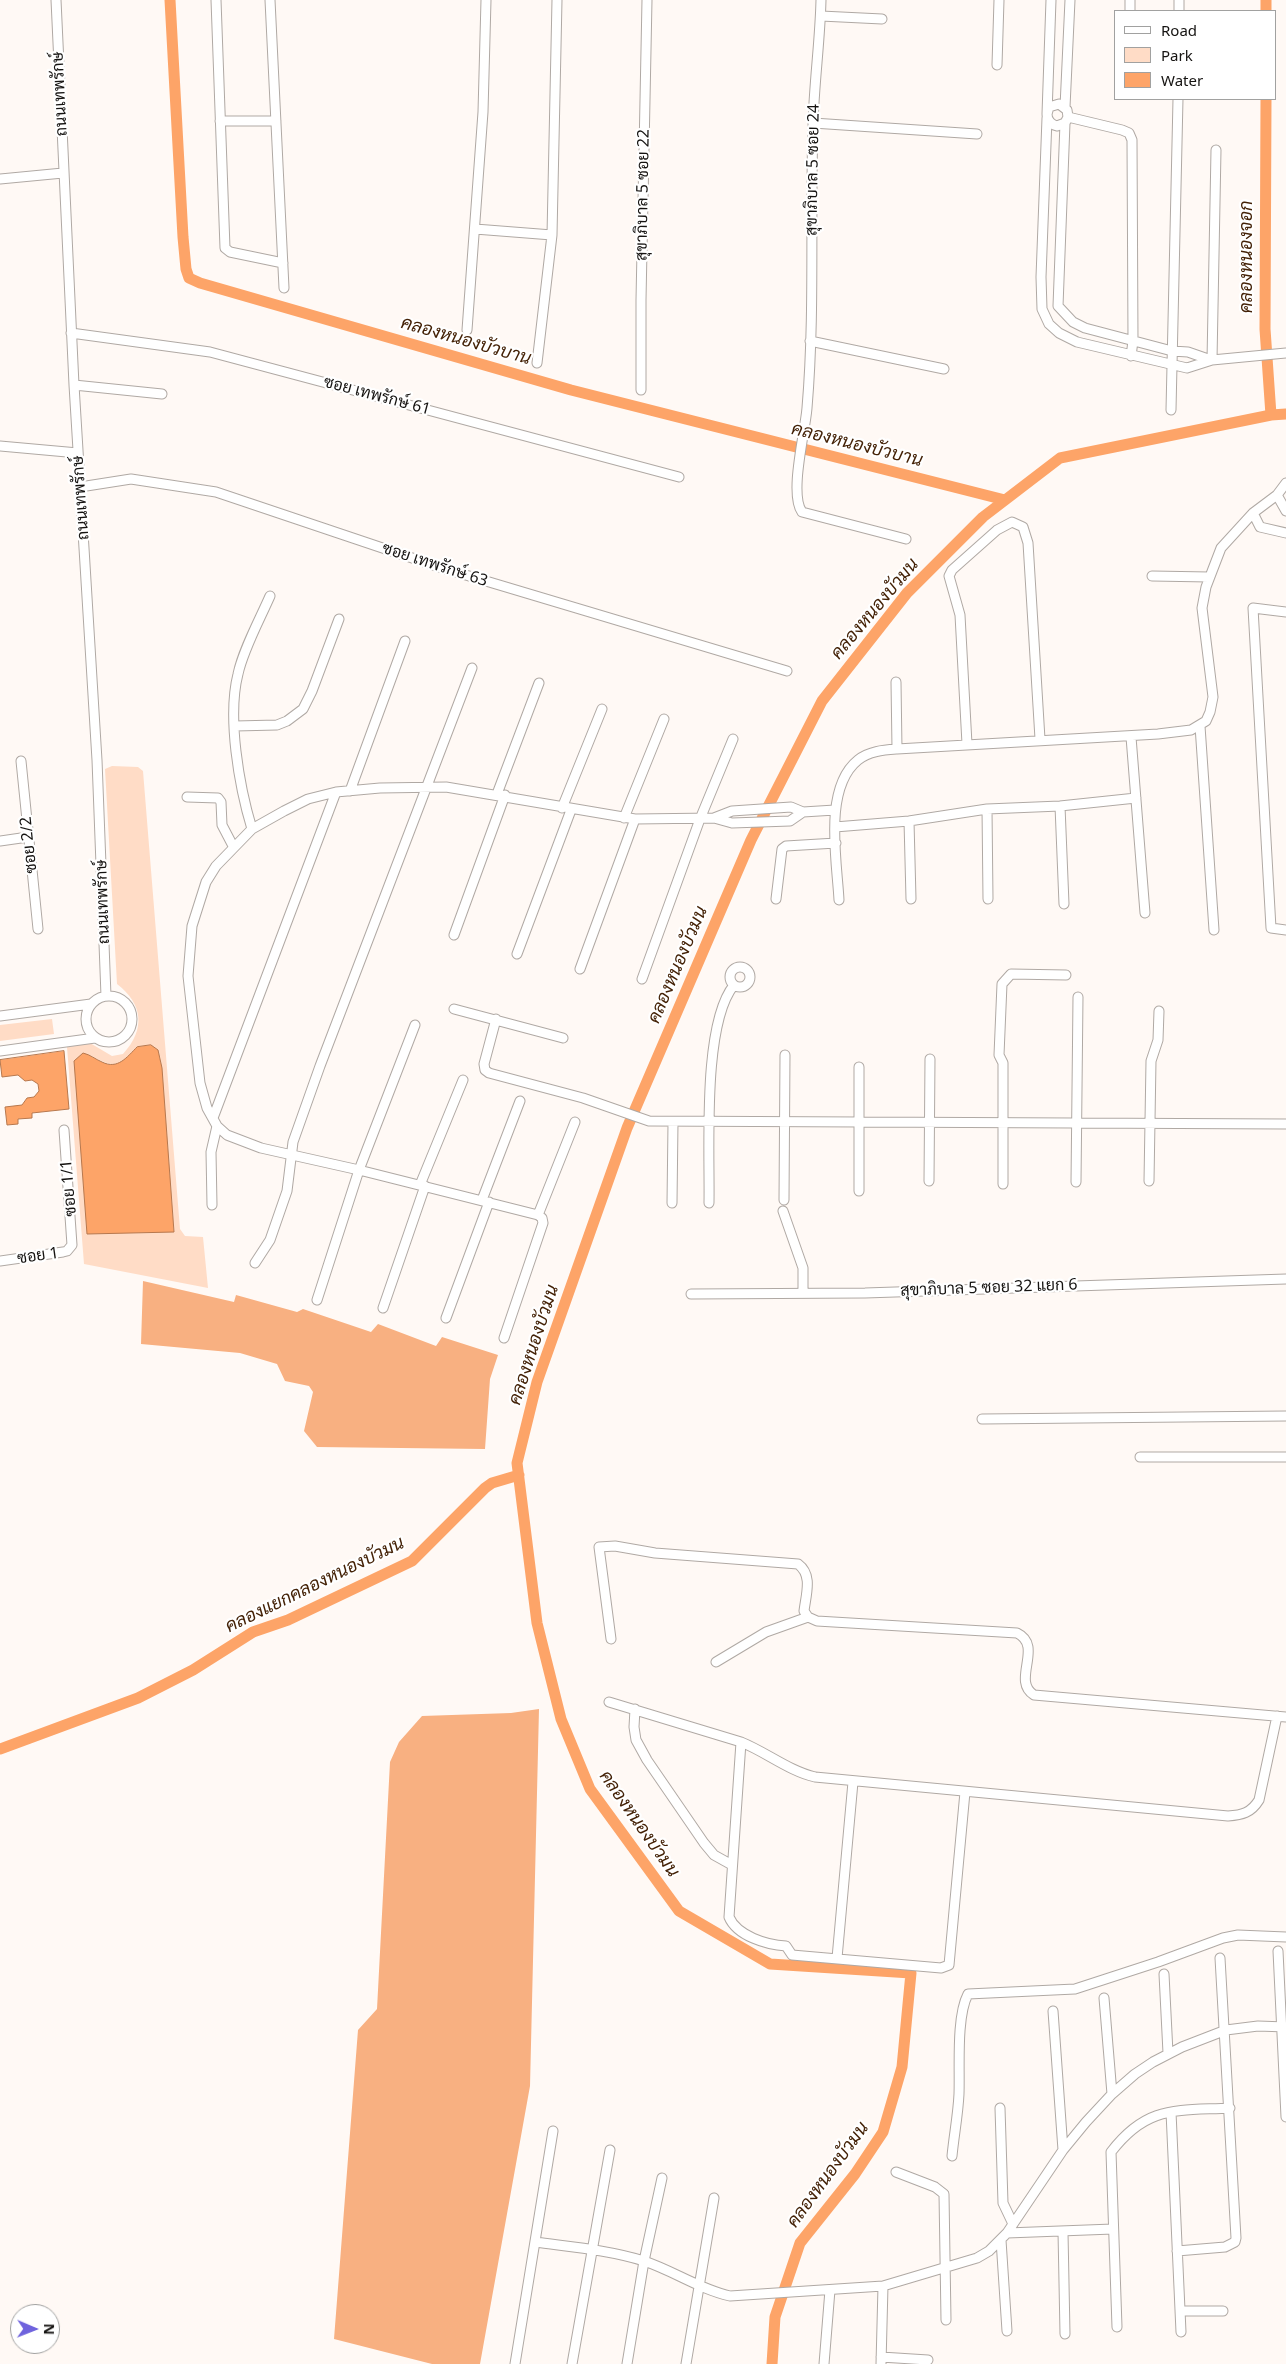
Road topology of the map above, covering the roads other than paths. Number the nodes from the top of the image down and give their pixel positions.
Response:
1 (56, 0) edge
2 (216, 0) edge
3 (270, 0) edge
4 (486, 0) edge
5 (557, 0) edge
6 (647, 0) edge
7 (821, 0) edge
8 (999, 0) edge
9 (1050, 0) edge
10 (1070, 0) edge
11 (821, 16) junction
12 (882, 19) dead end
13 (997, 65) dead end
14 (1178, 100) edge
15 (1065, 107) junction
16 (1047, 116) junction
17 (1067, 120) junction
18 (220, 121) junction
19 (276, 121) junction
20 (813, 123) junction
21 (977, 134) dead end
22 (1216, 150) dead end
23 (63, 173) junction
24 (0, 179) edge
25 (474, 229) junction
26 (552, 235) junction
27 (283, 263) junction
28 (1059, 276) junction
29 (1041, 277) junction
30 (284, 288) dead end
31 (467, 330) dead end
32 (71, 333) junction
33 (810, 341) junction
34 (1133, 342) junction
35 (1172, 351) junction
36 (1188, 352) junction
37 (1286, 353) edge
38 (1131, 356) junction
39 (1212, 360) junction
40 (537, 363) dead end
41 (1170, 366) junction
42 (1187, 368) junction
43 (944, 369) dead end
44 (74, 385) junction
45 (641, 390) dead end
46 (162, 394) dead end
47 (1171, 410) dead end
48 (0, 446) edge
49 (78, 453) junction
50 (679, 477) dead end
51 (1286, 483) edge
52 (80, 487) junction
53 (1277, 495) junction
54 (1286, 511) edge
55 (1253, 513) junction
56 (1286, 533) edge
57 (906, 539) dead end
58 (1152, 576) dead end
59 (1209, 577) junction
60 (270, 596) dead end
61 (1286, 612) edge
62 (339, 619) dead end
63 (406, 641) dead end
64 (472, 668) dead end
65 (787, 671) dead end
66 (896, 682) dead end
67 (540, 683) dead end
68 (602, 709) dead end
69 (664, 719) dead end
70 (235, 726) junction
71 (1200, 726) junction
72 (1131, 736) junction
73 (733, 739) dead end
74 (1040, 739) junction
75 (967, 744) junction
76 (897, 749) junction
77 (21, 761) dead end
78 (429, 786) junction
79 (350, 791) junction
80 (336, 792) junction
81 (501, 795) junction
82 (187, 797) dead end
83 (1136, 798) junction
84 (1060, 806) junction
85 (567, 809) junction
86 (987, 809) junction
87 (835, 810) junction
88 (803, 812) junction
89 (624, 818) junction
90 (714, 818) junction
91 (635, 819) junction
92 (700, 819) junction
93 (909, 821) junction
94 (835, 827) junction
95 (252, 829) junction
96 (28, 837) junction
97 (0, 841) edge
98 (836, 843) junction
99 (233, 846) junction
100 (776, 899) dead end
101 (911, 899) dead end
102 (988, 899) dead end
103 (839, 900) dead end
104 (1064, 904) dead end
105 (1145, 913) dead end
106 (38, 929) dead end
107 (1214, 930) dead end
108 (1286, 930) edge
109 (454, 935) dead end
110 (517, 954) dead end
111 (580, 969) dead end
112 (1066, 975) dead end
113 (642, 979) dead end
114 (734, 985) dead end
115 (106, 996) junction
116 (1078, 998) dead end
117 (91, 1004) junction
118 (454, 1008) dead end
119 (1160, 1010) dead end
120 (0, 1016) edge
121 (496, 1019) junction
122 (415, 1025) dead end
123 (95, 1038) junction
124 (563, 1038) dead end
125 (0, 1051) edge
126 (785, 1055) dead end
127 (930, 1058) dead end
128 (859, 1067) dead end
129 (463, 1080) dead end
130 (520, 1101) dead end
131 (215, 1122) junction
132 (575, 1122) dead end
133 (710, 1122) junction
134 (784, 1122) junction
135 (859, 1122) junction
136 (930, 1122) junction
137 (673, 1123) junction
138 (1003, 1123) junction
139 (1076, 1123) junction
140 (1150, 1123) junction
141 (1286, 1124) edge
142 (64, 1130) dead end
143 (293, 1155) junction
144 (359, 1170) junction
145 (929, 1181) dead end
146 (1149, 1181) dead end
147 (1076, 1182) dead end
148 (1003, 1184) dead end
149 (422, 1185) junction
150 (859, 1191) dead end
151 (784, 1200) dead end
152 (485, 1201) junction
153 (672, 1203) dead end
154 (709, 1204) dead end
155 (212, 1205) dead end
156 (783, 1211) dead end
157 (538, 1215) junction
158 (72, 1245) joint
159 (0, 1261) edge
160 (255, 1263) dead end
161 (1286, 1280) edge
162 (803, 1292) junction
163 (691, 1294) dead end
164 (317, 1300) dead end
165 (383, 1308) dead end
166 (446, 1318) dead end
167 (504, 1338) dead end
168 (1286, 1416) edge
169 (982, 1419) dead end
170 (1140, 1457) dead end
171 (1286, 1457) edge
172 (808, 1616) junction
173 (611, 1639) dead end
174 (716, 1662) dead end
175 (609, 1702) dead end
176 (635, 1709) junction
177 (1282, 1717) edge
178 (741, 1742) junction
179 (853, 1782) junction
180 (965, 1792) junction
181 (732, 1865) junction
182 (1286, 1937) edge
183 (1278, 1951) dead end
184 (837, 1958) junction
185 (1220, 1958) dead end
186 (1164, 1974) dead end
187 (1104, 1998) dead end
188 (1053, 2011) dead end
189 (1284, 2027) edge
190 (1226, 2030) junction
191 (1168, 2053) junction
192 (1112, 2094) junction
193 (1000, 2108) dead end
194 (1230, 2108) junction
195 (1171, 2112) junction
196 (1286, 2117) edge
197 (553, 2130) dead end
198 (610, 2150) dead end
199 (1063, 2150) junction
200 (952, 2156) dead end
201 (896, 2172) dead end
202 (662, 2178) dead end
203 (714, 2198) dead end
204 (1013, 2224) junction
205 (1113, 2229) junction
206 (1063, 2232) junction
207 (1004, 2236) junction
208 (535, 2242) junction
209 (592, 2250) junction
210 (1177, 2251) junction
211 (644, 2261) junction
212 (944, 2268) junction
213 (699, 2286) junction
214 (883, 2286) junction
215 (830, 2290) junction
216 (1180, 2311) junction
217 (1223, 2311) dead end
218 (946, 2320) dead end
219 (1117, 2327) dead end
220 (1007, 2331) dead end
221 (1181, 2332) dead end
222 (1065, 2334) dead end
223 (881, 2360) edge
224 (928, 2360) dead end
225 (515, 2364) edge
226 (572, 2364) edge
227 (627, 2364) edge
228 (686, 2364) edge
229 (824, 2364) edge

1 - 23 street, ถนนเทพรักษ์
2 - 18 street
3 - 19 street
4 - 25 street
5 - 26 street
6 - 45 street, สุขาภิบาล 5 ซอย 22
7 - 11 street, สุขาภิบาล 5 ซอย 24
8 - 13 street
9 - 16 street
10 - 15 street
11 - 12 street
11 - 20 street, สุขาภิบาล 5 ซอย 24
14 - 35 street
15 - 16 street
15 - 17 street
16 - 17 street
16 - 29 street
17 - 28 street
17 - 34 street
18 - 19 street
18 - 27 street
19 - 27 street
20 - 21 street
20 - 33 street, สุขาภิบาล 5 ซอย 24
22 - 39 street
23 - 24 street
23 - 32 street, ถนนเทพรักษ์
25 - 26 street
25 - 31 street
26 - 40 street
27 - 30 street
28 - 29 street
28 - 34 street
29 - 38 street
32 - 44 street, ถนนเทพรักษ์
32 - 50 street, ซอย เทพรักษ์ 61
33 - 43 street
33 - 57 street, สุขาภิบาล 5 ซอย 24
34 - 35 street
34 - 38 street
35 - 36 street
35 - 41 street
36 - 39 street
36 - 42 street
37 - 39 street
38 - 41 street
39 - 42 street
41 - 42 street
41 - 47 street
44 - 46 street
44 - 49 street, ถนนเทพรักษ์
48 - 49 street
49 - 52 street, ถนนเทพรักษ์
51 - 53 street
52 - 65 street, ซอย เทพรักษ์ 63
52 - 115 street, ถนนเทพรักษ์
53 - 54 street
53 - 55 street
55 - 56 street
55 - 59 street
58 - 59 street
59 - 71 street
60 - 70 street
61 - 108 street
62 - 70 street
63 - 79 street
64 - 78 street
66 - 76 street
67 - 81 street
68 - 85 street
69 - 89 street
70 - 95 street
71 - 72 street
71 - 107 street
72 - 74 street
72 - 83 street
73 - 92 street
74 - 75 street
74 - 75 street
75 - 76 street
76 - 87 street
77 - 96 street, ซอย 2/2
78 - 79 street
78 - 81 street
78 - 143 street
79 - 80 street
80 - 95 street
80 - 131 street
81 - 85 street
81 - 109 street
82 - 99 street
83 - 84 street
83 - 105 street
84 - 86 street
84 - 104 street
85 - 89 street
85 - 110 street
86 - 93 street
86 - 102 street
87 - 88 street
87 - 94 street
88 - 90 street
88 - 90 street
89 - 91 street
90 - 92 street
91 - 92 street
91 - 111 street
92 - 113 street
93 - 94 street
93 - 101 street
94 - 98 street
95 - 99 street
96 - 97 street
96 - 106 street, ซอย 2/2
98 - 100 street
98 - 103 street
99 - 131 street
112 - 138 street
114 - 133 street
115 - 117 street
115 - 123 street
116 - 139 street
117 - 120 street
117 - 123 street
118 - 121 street
119 - 140 street
121 - 124 street
121 - 137 street
122 - 144 street
123 - 125 street
126 - 134 street
127 - 136 street
128 - 135 street
129 - 149 street
130 - 152 street
131 - 143 street
131 - 155 street
132 - 157 street
133 - 134 street
133 - 137 street
133 - 154 street
134 - 135 street
134 - 151 street
135 - 136 street
135 - 150 street
136 - 138 street
136 - 145 street
137 - 153 street
138 - 139 street
138 - 148 street
139 - 140 street
139 - 147 street
140 - 141 street
140 - 146 street
142 - 158 street, ซอย 1/1
143 - 144 street
143 - 160 street
144 - 149 street
144 - 164 street
149 - 152 street
149 - 165 street
152 - 157 street
152 - 166 street
156 - 162 street
157 - 167 street
158 - 159 street, ซอย 1
161 - 162 street, สุขาภิบาล 5 ซอย 32 แยก 6
162 - 163 street, สุขาภิบาล 5 ซอย 32 แยก 6
168 - 169 street
170 - 171 street
172 - 173 street
172 - 174 street
172 - 177 street
175 - 176 street
176 - 178 street
176 - 181 street
177 - 180 street
178 - 179 street
178 - 181 street
179 - 180 street
179 - 184 street
180 - 184 street
181 - 184 street
182 - 200 street
183 - 189 street
185 - 190 street
186 - 191 street
187 - 192 street
188 - 199 street
189 - 190 street
189 - 196 street
190 - 191 street
190 - 194 street
191 - 192 street
192 - 199 street
193 - 204 street
194 - 195 street
194 - 210 street
195 - 205 street
195 - 210 street
197 - 208 street
198 - 209 street
199 - 204 street
201 - 212 street
202 - 211 street
203 - 213 street
204 - 207 street
205 - 206 street
205 - 219 street
206 - 207 street
206 - 222 street
207 - 212 street
207 - 220 street
208 - 209 street
208 - 225 street
209 - 211 street
209 - 226 street
210 - 216 street
211 - 213 street
211 - 227 street
212 - 214 street
212 - 218 street
213 - 215 street
213 - 228 street
214 - 215 street
214 - 223 street
215 - 229 street
216 - 217 street
216 - 221 street
223 - 224 street

